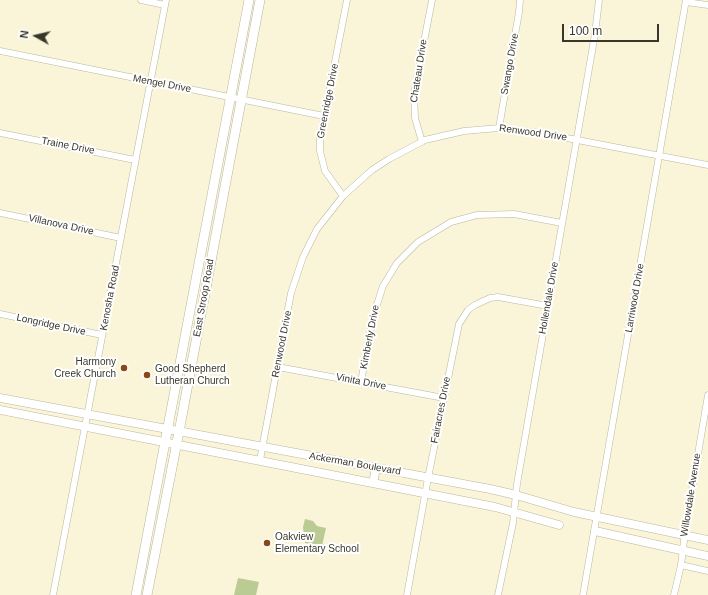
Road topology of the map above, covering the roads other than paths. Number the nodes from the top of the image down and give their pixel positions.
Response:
1 (141, 0) edge
2 (249, 0) edge
3 (260, 0) edge
4 (347, 0) edge
5 (432, 0) edge
6 (520, 0) edge
7 (599, 0) edge
8 (686, 1) edge
9 (165, 2) edge
10 (708, 5) edge
11 (0, 51) edge
12 (150, 82) junction
13 (230, 97) junction
14 (240, 100) junction
15 (324, 116) junction
16 (499, 128) junction
17 (0, 133) edge
18 (577, 140) junction
19 (422, 142) junction
20 (659, 155) junction
21 (135, 160) junction
22 (708, 165) edge
23 (343, 196) junction
24 (0, 213) edge
25 (562, 223) junction
26 (121, 238) junction
27 (548, 306) junction
28 (0, 314) edge
29 (102, 335) junction
30 (278, 367) junction
31 (361, 382) junction
32 (708, 395) edge
33 (0, 398) edge
34 (444, 398) junction
35 (0, 410) edge
36 (87, 414) junction
37 (85, 426) junction
38 (168, 430) junction
39 (179, 432) junction
40 (166, 442) junction
41 (176, 444) junction
42 (262, 448) junction
43 (319, 458) junction
44 (260, 460) junction
45 (376, 468) junction
46 (316, 472) junction
47 (428, 478) junction
48 (373, 484) junction
49 (425, 494) junction
50 (516, 495) junction
51 (514, 511) junction
52 (597, 517) junction
53 (559, 525) dead end
54 (595, 531) junction
55 (684, 535) junction
56 (708, 540) edge
57 (683, 551) junction
58 (708, 556) edge
59 (681, 565) junction
60 (708, 571) edge
61 (53, 595) edge
62 (136, 595) edge
63 (147, 595) edge
64 (407, 595) edge
65 (498, 595) edge
66 (583, 595) edge
67 (674, 595) edge

1 - 9 street
2 - 13 main road, East Stroop Road
3 - 14 main road, East Stroop Road
4 - 15 street, Greenridge Drive
5 - 19 street, Chateau Drive
6 - 16 street, Swango Drive
7 - 18 street, Hollendale Drive
8 - 10 street
8 - 20 street, Larriwood Drive
9 - 12 street, Kenosha Road
11 - 12 street, Mengel Drive
12 - 13 street, Mengel Drive
12 - 21 street, Kenosha Road
13 - 14 street, Mengel Drive
13 - 38 main road, East Stroop Road
14 - 15 street, Mengel Drive
14 - 39 main road, East Stroop Road
15 - 23 street, Greenridge Drive
16 - 18 street, Renwood Drive
16 - 19 street, Renwood Drive
17 - 21 street, Traine Drive
18 - 20 street, Renwood Drive
18 - 25 street, Hollendale Drive
19 - 23 street, Renwood Drive
20 - 22 street, Renwood Drive
20 - 52 street, Larriwood Drive
21 - 26 street, Kenosha Road
23 - 30 street, Renwood Drive
24 - 26 street, Villanova Drive
25 - 27 street, Hollendale Drive
25 - 31 street, Kimberly Drive
26 - 29 street, Kenosha Road
27 - 34 street, Fairacres Drive
27 - 50 street, Hollendale Drive
28 - 29 street, Longridge Drive
29 - 36 street, Kenosha Road
30 - 31 street, Vinita Drive
30 - 42 street, Renwood Drive
31 - 34 street, Vinita Drive
32 - 55 street, Willowdale Avenue
33 - 36 street, Ackerman Boulevard
34 - 47 street, Fairacres Drive
35 - 37 street, Ackerman Boulevard
36 - 37 street, Kenosha Road
36 - 38 street, Ackerman Boulevard
37 - 40 street, Ackerman Boulevard
37 - 61 street, Kenosha Road
38 - 39 street, Ackerman Boulevard
38 - 40 main road, East Stroop Road
39 - 41 main road, East Stroop Road
39 - 42 street, Ackerman Boulevard
40 - 41 street, Ackerman Boulevard
40 - 62 main road, East Stroop Road
41 - 44 street, Ackerman Boulevard
41 - 63 main road, East Stroop Road
42 - 43 street, Ackerman Boulevard
42 - 44 street, Renwood Drive
43 - 45 street, Ackerman Boulevard
43 - 46 street
44 - 46 street, Ackerman Boulevard
45 - 47 street, Ackerman Boulevard
45 - 48 street
46 - 48 street, Ackerman Boulevard
47 - 49 street, Fairacres Drive
47 - 50 street, Ackerman Boulevard
48 - 49 street, Ackerman Boulevard
49 - 51 street, Ackerman Boulevard
49 - 64 street, Fairacres Drive
50 - 51 street, Hollendale Drive
50 - 52 street, Ackerman Boulevard
51 - 53 street, Ackerman Boulevard
51 - 65 street, Hollendale Drive
52 - 54 street, Larriwood Drive
52 - 55 street, Ackerman Boulevard
54 - 57 street
54 - 66 street, Larriwood Drive
55 - 56 street, Ackerman Boulevard
55 - 57 street, Willowdale Avenue
57 - 58 street
57 - 59 street, Willowdale Avenue
59 - 60 street
59 - 67 street, Willowdale Avenue

